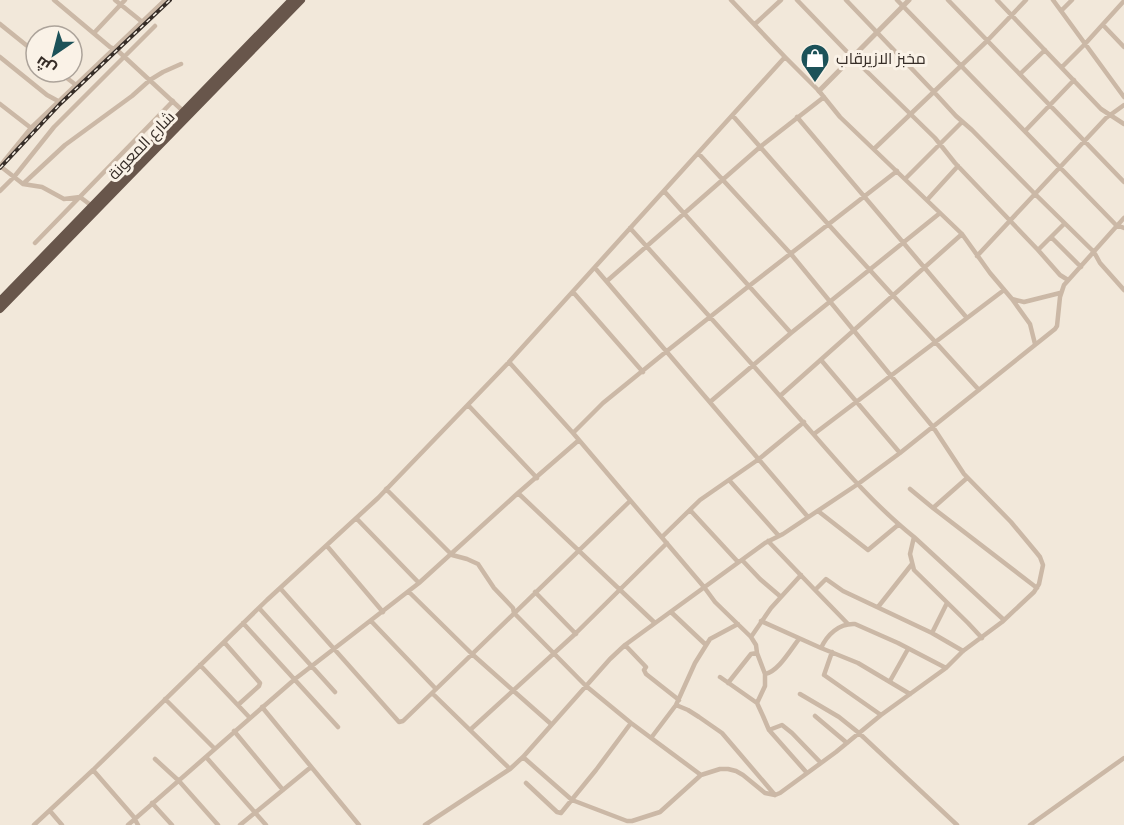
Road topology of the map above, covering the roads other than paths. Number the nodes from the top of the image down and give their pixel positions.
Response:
1 (54, 0) edge
2 (115, 0) edge
3 (165, 0) edge
4 (292, 0) edge
5 (301, 0) edge
6 (731, 0) edge
7 (781, 0) edge
8 (797, 0) edge
9 (846, 0) edge
10 (897, 0) edge
11 (909, 0) edge
12 (948, 0) edge
13 (997, 0) edge
14 (1026, 0) edge
15 (1053, 0) edge
16 (1072, 0) edge
17 (123, 2) edge
18 (1124, 2) edge
19 (903, 6) junction
20 (1061, 11) junction
21 (1012, 16) junction
22 (143, 21) junction
23 (0, 24) edge
24 (755, 24) junction
25 (1102, 25) junction
26 (155, 26) dead end
27 (94, 33) junction
28 (877, 33) junction
29 (987, 41) junction
30 (24, 43) edge
31 (1085, 44) junction
32 (1124, 47) edge
33 (115, 49) junction
34 (1045, 50) junction
35 (0, 57) edge
36 (124, 57) junction
37 (785, 57) junction
38 (852, 57) junction
39 (181, 64) dead end
40 (961, 66) junction
41 (1062, 67) junction
42 (1020, 74) junction
43 (150, 80) junction
44 (1074, 80) junction
45 (76, 85) joint
46 (819, 91) junction
47 (934, 92) junction
48 (824, 97) junction
49 (1124, 97) edge
50 (58, 101) junction
51 (173, 102) junction
52 (0, 104) edge
53 (1050, 105) junction
54 (1124, 105) edge
55 (184, 112) junction
56 (910, 115) junction
57 (1110, 115) junction
58 (733, 116) junction
59 (797, 117) junction
60 (962, 122) junction
61 (1124, 124) edge
62 (31, 128) junction
63 (1025, 131) junction
64 (1084, 141) junction
65 (940, 144) junction
66 (760, 147) junction
67 (874, 149) junction
68 (699, 154) junction
69 (0, 166) edge
70 (958, 166) junction
71 (1060, 167) junction
72 (897, 171) junction
73 (14, 177) junction
74 (905, 179) junction
75 (723, 180) junction
76 (1124, 182) edge
77 (23, 184) junction
78 (0, 190) edge
79 (664, 191) junction
80 (1035, 194) junction
81 (80, 197) junction
82 (864, 197) junction
83 (927, 200) junction
84 (92, 206) junction
85 (684, 213) junction
86 (940, 213) junction
87 (1124, 218) edge
88 (1009, 220) junction
89 (828, 224) junction
90 (1064, 224) junction
91 (1117, 226) junction
92 (630, 228) junction
93 (1124, 228) edge
94 (962, 234) junction
95 (1052, 237) junction
96 (35, 243) dead end
97 (902, 243) junction
98 (646, 246) junction
99 (1038, 250) junction
100 (1094, 252) junction
101 (790, 254) junction
102 (977, 255) junction
103 (1081, 267) junction
104 (595, 268) junction
105 (924, 268) junction
106 (870, 269) junction
107 (1068, 280) junction
108 (607, 281) junction
109 (749, 286) junction
110 (1004, 290) junction
111 (1124, 290) edge
112 (573, 292) junction
113 (1060, 293) junction
114 (894, 295) junction
115 (1012, 299) junction
116 (0, 301) edge
117 (830, 302) junction
118 (0, 309) edge
119 (712, 317) junction
120 (967, 318) junction
121 (854, 331) junction
122 (791, 333) junction
123 (935, 342) junction
124 (1035, 344) junction
125 (668, 351) junction
126 (821, 360) junction
127 (509, 362) junction
128 (753, 364) junction
129 (643, 372) junction
130 (891, 375) junction
131 (979, 390) junction
132 (780, 396) junction
133 (857, 401) junction
134 (710, 402) junction
135 (468, 405) junction
136 (804, 422) junction
137 (933, 427) junction
138 (573, 434) junction
139 (814, 434) junction
140 (579, 440) junction
141 (900, 453) junction
142 (759, 459) junction
143 (537, 478) junction
144 (967, 478) junction
145 (729, 480) junction
146 (858, 484) junction
147 (386, 489) junction
148 (910, 489) dead end
149 (518, 493) junction
150 (630, 501) junction
151 (933, 508) junction
152 (690, 510) junction
153 (818, 511) junction
154 (808, 517) junction
155 (357, 519) junction
156 (898, 525) junction
157 (779, 536) junction
158 (662, 537) junction
159 (914, 537) junction
160 (768, 541) junction
161 (667, 543) junction
162 (327, 546) junction
163 (578, 550) junction
164 (452, 555) junction
165 (740, 561) junction
166 (912, 564) junction
167 (801, 575) junction
168 (419, 583) junction
169 (704, 586) junction
170 (280, 588) junction
171 (1037, 588) junction
172 (815, 590) junction
173 (409, 591) junction
174 (621, 591) junction
175 (535, 592) junction
176 (781, 597) junction
177 (947, 603) junction
178 (878, 607) junction
179 (259, 608) junction
180 (383, 612) junction
181 (671, 612) junction
182 (514, 613) junction
183 (1004, 620) junction
184 (371, 621) junction
185 (761, 621) junction
186 (243, 623) junction
187 (655, 623) junction
188 (738, 624) junction
189 (848, 624) junction
190 (932, 633) junction
191 (576, 634) junction
192 (751, 637) junction
193 (982, 638) junction
194 (799, 639) junction
195 (224, 642) junction
196 (625, 645) junction
197 (706, 645) junction
198 (333, 648) junction
199 (821, 648) junction
200 (908, 649) junction
201 (963, 651) junction
202 (832, 652) junction
203 (757, 653) junction
204 (472, 654) junction
205 (554, 654) junction
206 (200, 665) junction
207 (312, 665) junction
208 (946, 668) junction
209 (765, 674) junction
210 (720, 677) dead end
211 (295, 679) junction
212 (890, 681) junction
213 (728, 683) junction
214 (586, 686) junction
215 (434, 691) junction
216 (513, 691) junction
217 (335, 692) dead end
218 (800, 694) dead end
219 (910, 694) junction
220 (165, 699) junction
221 (677, 703) junction
222 (756, 703) junction
223 (238, 705) junction
224 (262, 707) junction
225 (881, 715) junction
226 (815, 716) dead end
227 (250, 718) junction
228 (631, 723) junction
229 (551, 724) junction
230 (338, 727) dead end
231 (470, 730) junction
232 (769, 730) junction
233 (234, 731) junction
234 (859, 733) junction
235 (651, 738) junction
236 (848, 742) junction
237 (215, 749) junction
238 (206, 757) junction
239 (523, 757) junction
240 (1124, 758) edge
241 (155, 759) dead end
242 (821, 763) junction
243 (311, 767) junction
244 (510, 769) junction
245 (93, 770) junction
246 (807, 773) junction
247 (701, 776) junction
248 (179, 781) junction
249 (526, 783) dead end
250 (283, 790) junction
251 (775, 795) junction
252 (572, 800) junction
253 (152, 803) junction
254 (50, 810) junction
255 (255, 813) junction
256 (136, 819) junction
257 (34, 825) edge
258 (62, 825) edge
259 (128, 825) edge
260 (138, 825) edge
261 (172, 825) edge
262 (218, 825) edge
263 (240, 825) edge
264 (266, 825) edge
265 (359, 825) edge
266 (425, 825) edge
267 (957, 825) edge
268 (1030, 825) edge

1 - 27 street
2 - 17 street
3 - 22 street
4 - 55 highway, شارع المعونة
5 - 118 highway, شارع المعونة
6 - 24 street
7 - 24 street
8 - 38 street
9 - 28 street
10 - 19 street
11 - 19 street
12 - 29 street
13 - 21 street
14 - 21 street
15 - 20 street
16 - 20 street
17 - 22 street
17 - 27 street
18 - 25 street
19 - 28 street
19 - 40 street
20 - 31 street
21 - 29 street
21 - 34 street
22 - 33 street
23 - 30 street
24 - 37 street
25 - 31 street
25 - 32 street
26 - 36 street
27 - 33 street
28 - 38 street
28 - 47 street
29 - 40 street
29 - 42 street
31 - 41 street
31 - 49 street
33 - 36 street
33 - 45 street
34 - 41 street
34 - 42 street
35 - 50 street
36 - 43 street
36 - 73 street
37 - 46 street
37 - 58 street
38 - 46 street
38 - 56 street
39 - 43 street
40 - 47 street
40 - 63 street
41 - 44 street
42 - 53 street
43 - 51 street
43 - 77 street
44 - 53 street
44 - 57 street
45 - 50 street
46 - 48 street
47 - 56 street
47 - 60 street
48 - 59 street
48 - 67 street
50 - 62 street
51 - 55 street
51 - 81 street
52 - 62 street
53 - 63 street
53 - 64 street
54 - 57 street
55 - 84 highway, شارع المعونة
56 - 65 street
56 - 67 street
57 - 61 street
57 - 64 street
58 - 66 street
58 - 68 street
59 - 66 street
59 - 82 street
60 - 65 street
60 - 80 street
62 - 69 street
63 - 71 street
64 - 71 street
64 - 76 street
65 - 70 street
65 - 74 street
66 - 75 street
66 - 89 street
67 - 72 street
68 - 75 street
68 - 79 street
69 - 73 street
70 - 83 street
70 - 88 street
71 - 80 street
71 - 91 street
72 - 74 street
72 - 82 street
73 - 77 street
73 - 78 street
74 - 83 street
75 - 85 street
75 - 101 street
77 - 81 street
79 - 85 street
79 - 92 street
80 - 88 street
80 - 90 street
81 - 84 street
81 - 96 street
82 - 89 street
82 - 97 street
83 - 86 street
84 - 116 highway, شارع المعونة
85 - 98 street
85 - 109 street
86 - 94 street
86 - 97 street
87 - 91 street
88 - 99 street
88 - 102 street
89 - 101 street
89 - 106 street
90 - 95 street
90 - 100 street
91 - 93 street
91 - 100 street
92 - 98 street
92 - 104 street
94 - 102 street
94 - 105 street
95 - 99 street
95 - 103 street
97 - 105 street
97 - 106 street
98 - 108 street
98 - 119 street
99 - 107 street
100 - 103 street
100 - 111 street
101 - 109 street
101 - 117 street
102 - 110 street
103 - 107 street
104 - 108 street
104 - 112 street
105 - 114 street
105 - 120 street
106 - 114 street
106 - 117 street
107 - 113 street
108 - 125 street
109 - 119 street
109 - 122 street
110 - 115 street
110 - 120 street
112 - 127 street
112 - 129 street
113 - 115 street
113 - 124 street
114 - 121 street
114 - 123 street
115 - 124 street
117 - 121 street
117 - 122 street
119 - 125 street
119 - 128 street
120 - 123 street
121 - 126 street
121 - 130 street
122 - 128 street
123 - 130 street
123 - 131 street
124 - 131 street
125 - 129 street
125 - 134 street
126 - 132 street
126 - 133 street
127 - 135 street
127 - 138 street
128 - 132 street
128 - 134 street
129 - 138 street
130 - 133 street
130 - 137 street
131 - 137 street
132 - 136 street
133 - 139 street
133 - 141 street
134 - 142 street
135 - 143 street
135 - 147 street
136 - 139 street
136 - 142 street
137 - 141 street
137 - 144 street
138 - 140 street
139 - 146 street
140 - 143 street
140 - 150 street
141 - 146 street
142 - 145 street
142 - 154 street
143 - 149 street
144 - 151 street
144 - 171 street
145 - 152 street
145 - 157 street
146 - 153 street
146 - 156 street
147 - 155 street
147 - 164 street
148 - 151 street
149 - 163 street
149 - 164 street
150 - 158 street
150 - 163 street
151 - 171 street
152 - 158 street
152 - 165 street
153 - 154 street
153 - 156 street
154 - 157 street
155 - 162 street
155 - 168 street
156 - 159 street
157 - 160 street
158 - 161 street
159 - 166 street
159 - 183 street
160 - 165 street
160 - 167 street
161 - 169 street
161 - 174 street
162 - 170 street
162 - 180 street
163 - 174 street
163 - 175 street
164 - 168 street
164 - 182 street
165 - 169 street
165 - 176 street
166 - 177 street
166 - 178 street
167 - 172 street
167 - 176 street
168 - 173 street
169 - 181 street
169 - 188 street
170 - 179 street
170 - 198 street
171 - 183 street
172 - 178 street
172 - 189 street
173 - 180 street
173 - 204 street
174 - 187 street
174 - 191 street
175 - 182 street
175 - 191 street
176 - 185 street
177 - 190 street
177 - 193 street
178 - 190 street
179 - 186 street
179 - 207 street
180 - 184 street
181 - 187 street
181 - 197 street
182 - 204 street
182 - 205 street
183 - 193 street
184 - 198 street
184 - 215 street
185 - 192 street
185 - 194 street
186 - 195 street
186 - 211 street
187 - 196 street
188 - 192 street
188 - 197 street
189 - 199 street
189 - 200 street
190 - 201 street
191 - 205 street
192 - 203 street
193 - 201 street
194 - 199 street
194 - 209 street
195 - 206 street
195 - 223 street
196 - 214 street
196 - 221 street
197 - 221 street
198 - 207 street
198 - 215 street
199 - 202 street
200 - 208 street
200 - 212 street
201 - 208 street
202 - 212 street
202 - 225 street
203 - 209 street
203 - 213 street
204 - 215 street
204 - 216 street
205 - 214 street
205 - 216 street
206 - 220 street
206 - 223 street
207 - 211 street
207 - 217 street
208 - 219 street
209 - 222 street
210 - 213 street
211 - 224 street
211 - 230 street
212 - 219 street
213 - 222 street
214 - 228 street
214 - 229 street
215 - 231 street
216 - 229 street
216 - 231 street
218 - 234 street
219 - 225 street
220 - 237 street
220 - 245 street
221 - 235 street
221 - 251 street
222 - 232 street
223 - 227 street
224 - 227 street
224 - 243 street
225 - 234 street
226 - 236 street
227 - 233 street
228 - 235 street
228 - 252 street
229 - 239 street
231 - 244 street
232 - 242 street
232 - 246 street
233 - 237 street
233 - 250 street
234 - 236 street
234 - 267 street
235 - 247 street
236 - 242 street
237 - 238 street
238 - 248 street
238 - 255 street
239 - 244 street
239 - 252 street
240 - 268 street
241 - 248 street
242 - 246 street
243 - 250 street
243 - 265 street
244 - 266 street
245 - 254 street
245 - 256 street
246 - 251 street
247 - 251 street
247 - 252 street
248 - 253 street
248 - 262 street
249 - 252 street
250 - 255 street
253 - 256 street
253 - 261 street
254 - 257 street
254 - 258 street
255 - 263 street
255 - 264 street
256 - 259 street
256 - 260 street

